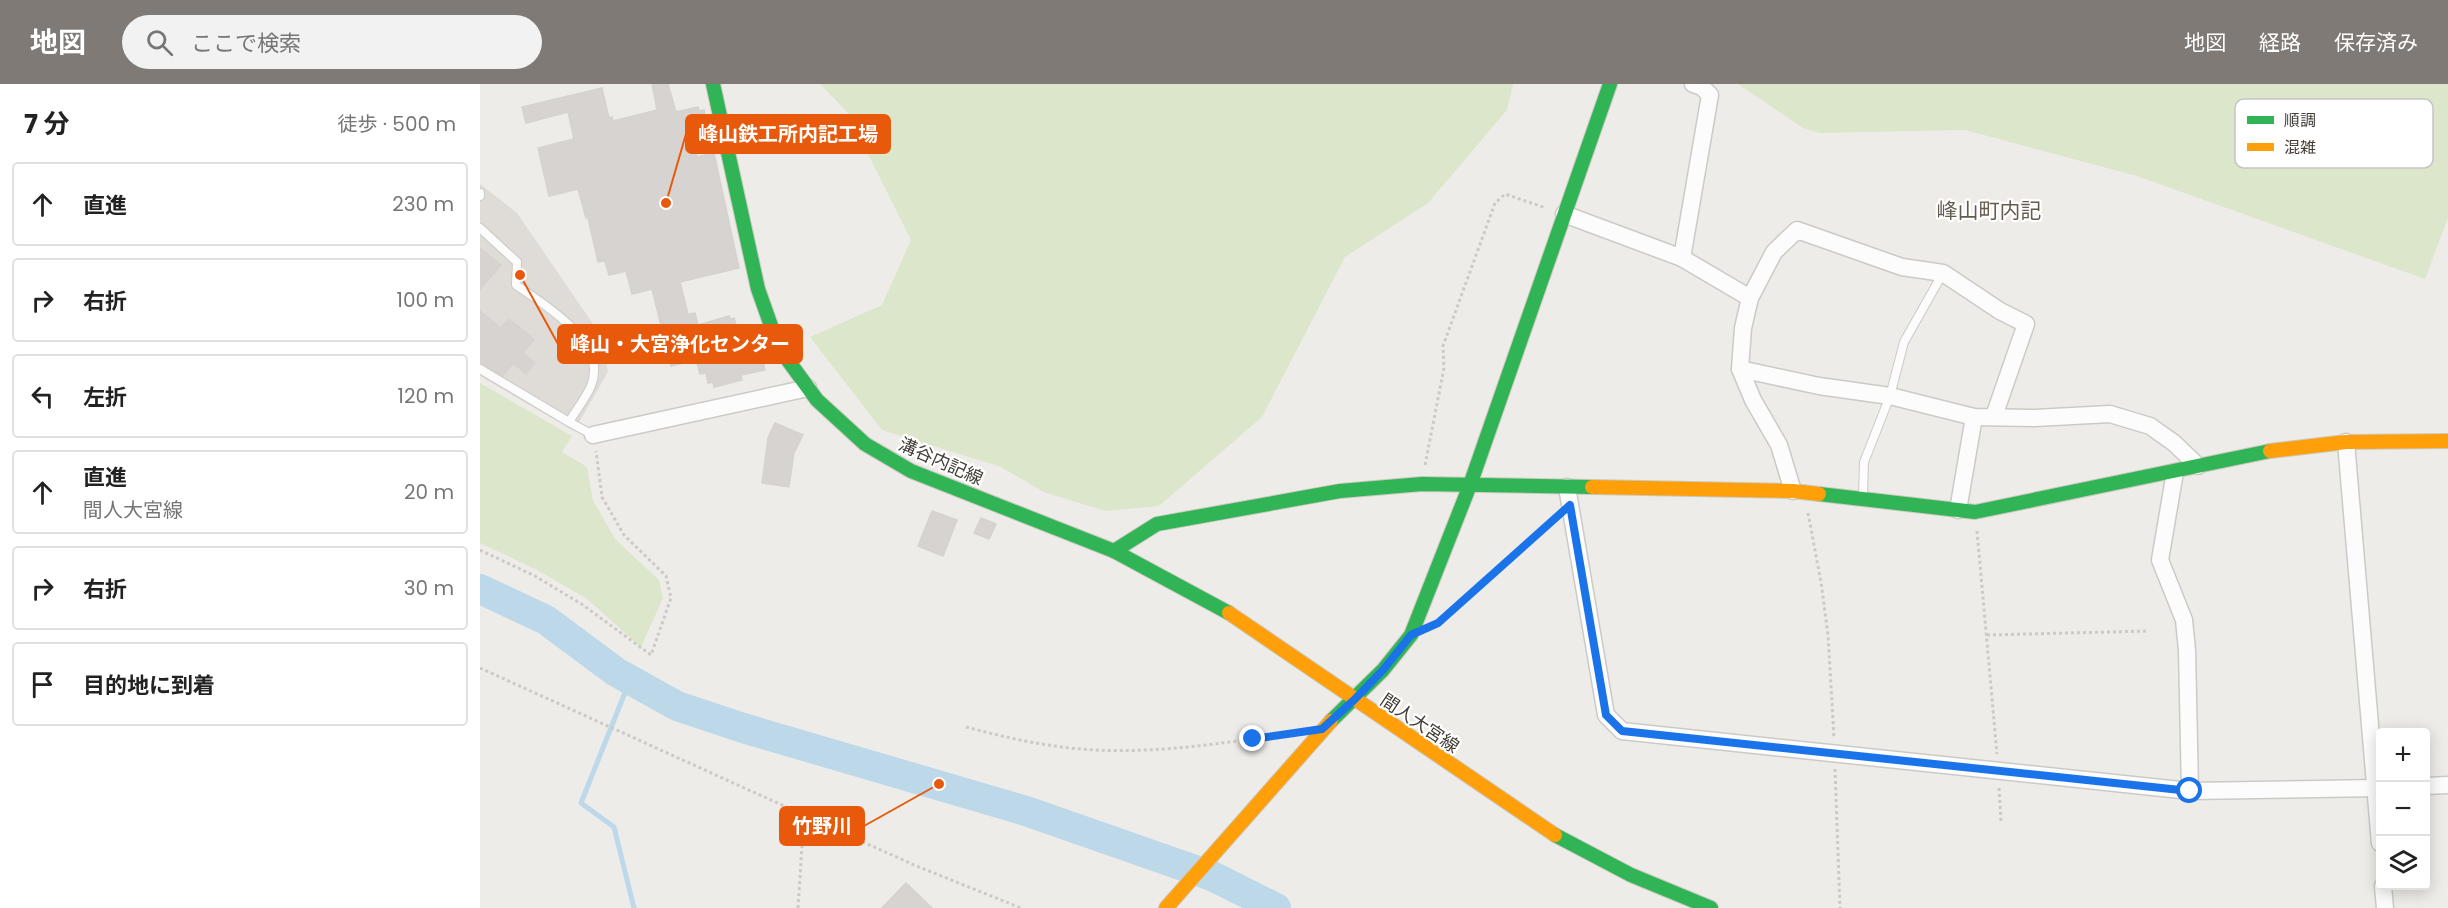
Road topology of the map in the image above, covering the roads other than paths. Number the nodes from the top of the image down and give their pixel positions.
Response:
1 (713, 84) edge
2 (1610, 84) edge
3 (1693, 84) edge
4 (1564, 214) junction
5 (480, 228) edge
6 (1682, 258) junction
7 (1943, 273) junction
8 (1750, 298) junction
9 (480, 369) edge
10 (1740, 369) junction
11 (808, 388) junction
12 (1890, 396) junction
13 (1994, 416) junction
14 (1974, 417) junction
15 (569, 422) junction
16 (593, 435) joint
17 (2448, 441) edge
18 (2346, 442) junction
19 (2198, 466) junction
20 (2175, 472) junction
21 (1470, 485) junction
22 (1567, 487) junction
23 (1798, 492) junction
24 (1863, 500) junction
25 (1966, 511) junction
26 (1113, 551) junction
27 (1354, 700) junction
28 (2378, 782) edge
29 (2448, 785) edge
30 (2430, 786) edge
31 (2376, 788) edge
32 (2190, 791) junction
33 (2384, 890) edge
34 (1166, 908) edge
35 (1711, 908) edge
36 (2385, 908) edge

1 - 11 street, 溝谷内記線
2 - 4 street
3 - 6 street
4 - 6 street
4 - 21 street
5 - 15 lane
6 - 8 street
7 - 8 street
7 - 12 lane
7 - 13 street
8 - 10 street
9 - 15 lane
10 - 12 street
10 - 23 street
11 - 16 street
11 - 26 street, 溝谷内記線
12 - 14 street
12 - 24 lane
13 - 14 street
13 - 19 street
14 - 25 street
15 - 16 lane
17 - 18 street
18 - 19 street
18 - 28 street
19 - 20 street
20 - 25 street
20 - 32 street
21 - 22 street
21 - 26 street
21 - 27 street
22 - 23 street
22 - 32 street
23 - 24 street
24 - 25 street
26 - 27 street, 溝谷内記線
27 - 34 street, 間人大宮線
27 - 35 street, 間人大宮線
29 - 30 street
31 - 32 street
33 - 36 street

